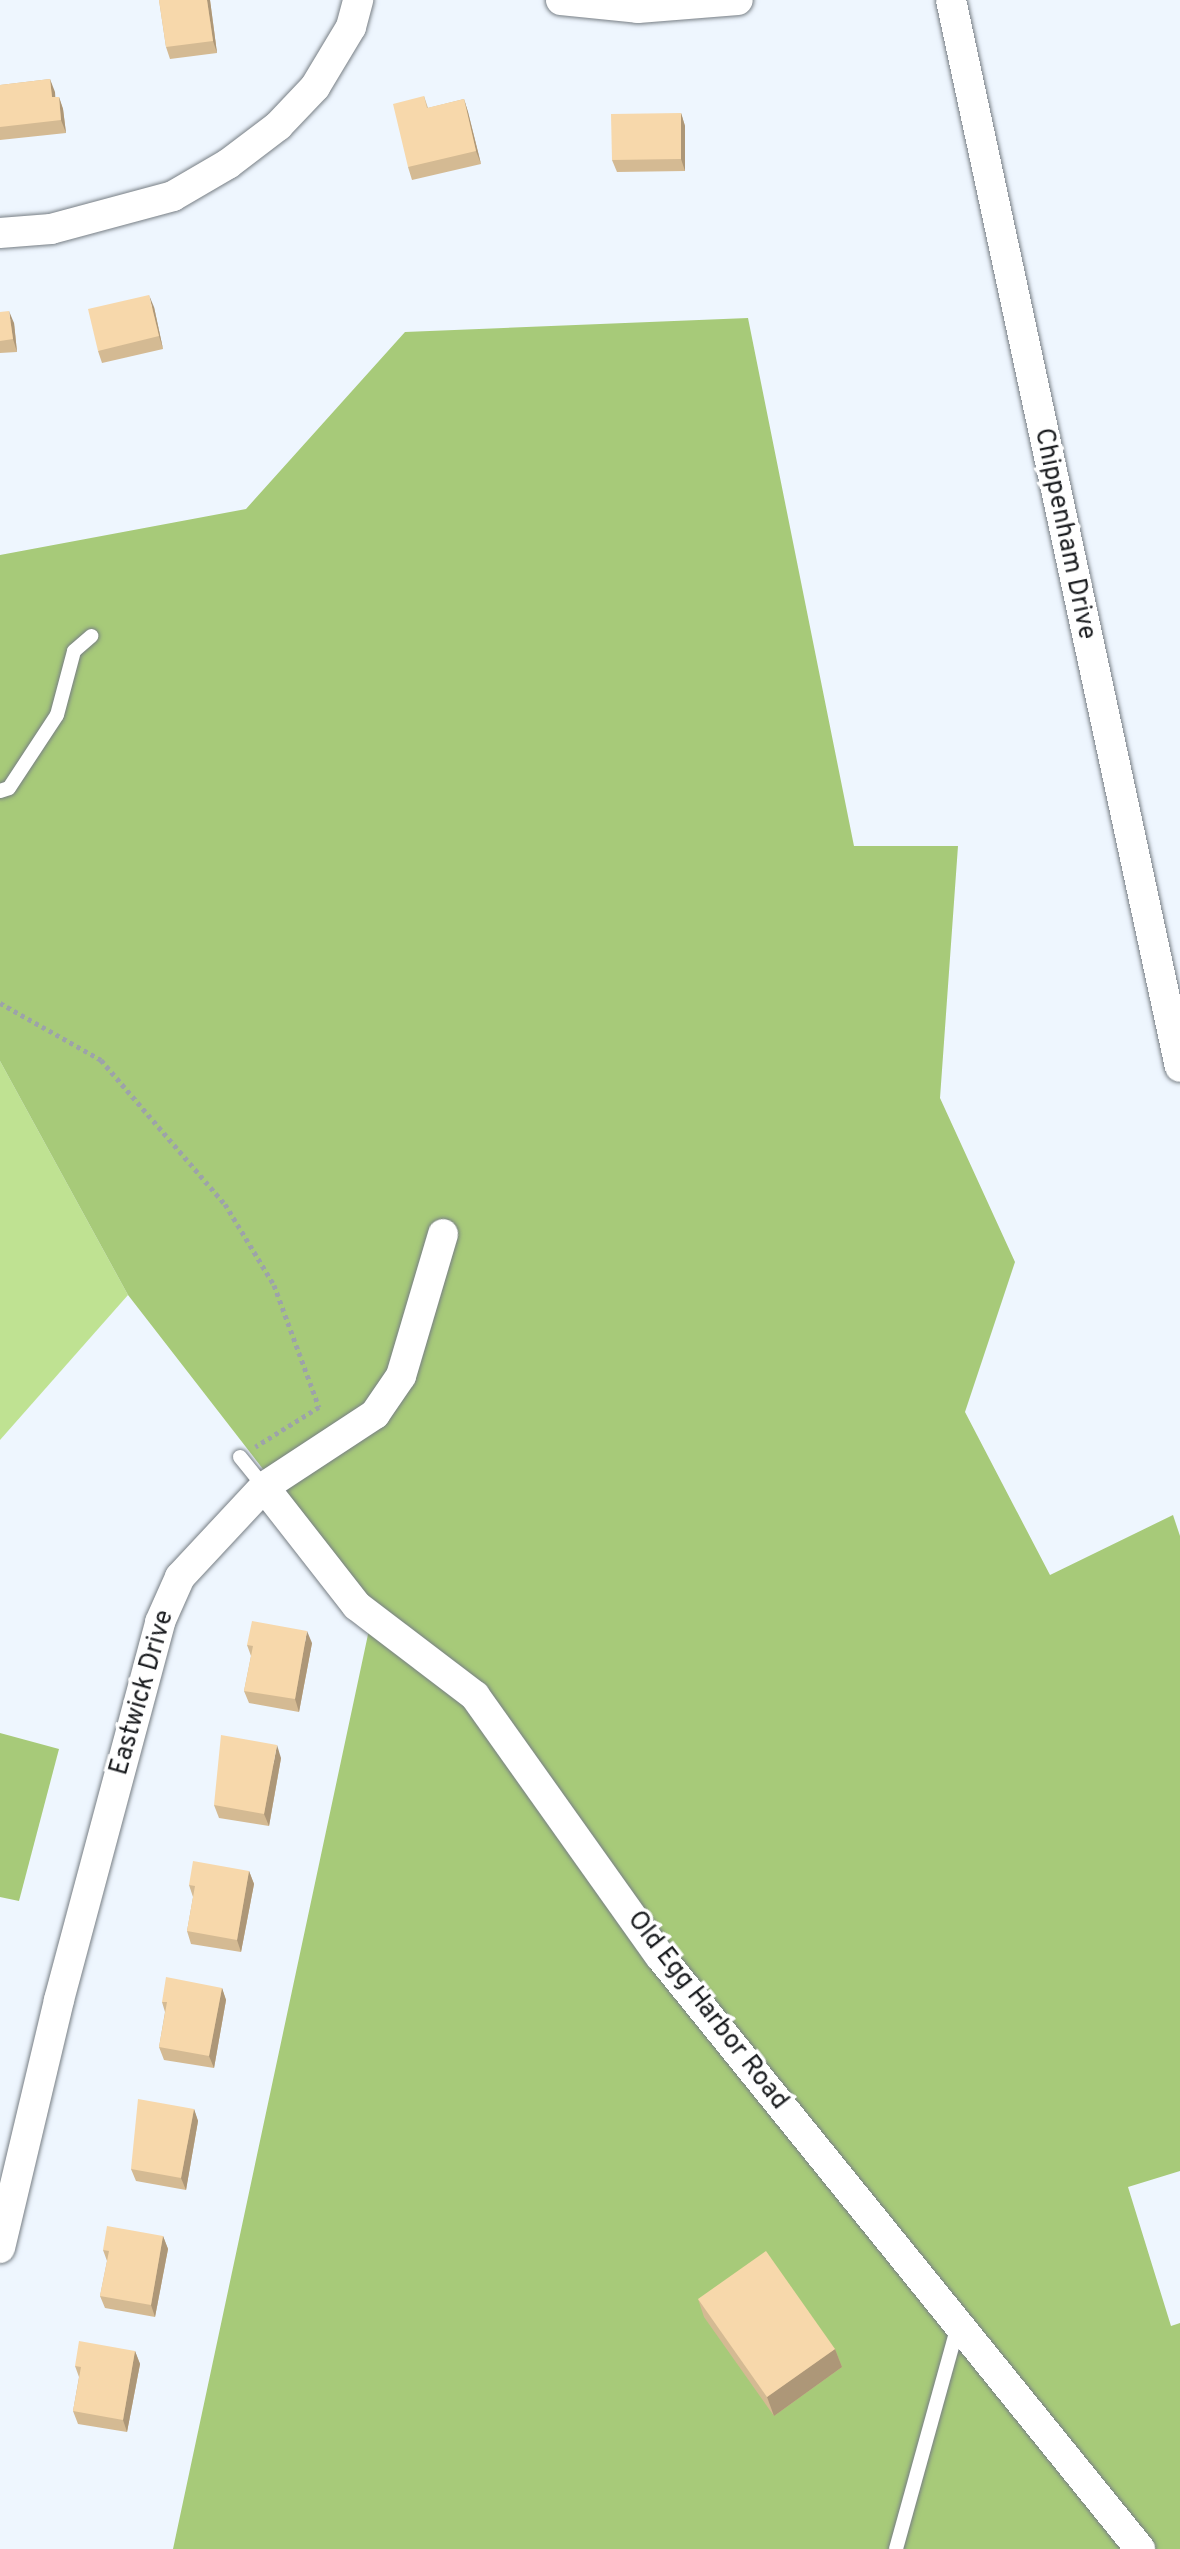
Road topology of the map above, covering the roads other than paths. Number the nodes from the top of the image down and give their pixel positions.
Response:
1 (358, 0) edge
2 (561, 0) edge
3 (738, 0) edge
4 (951, 0) edge
5 (0, 233) edge
6 (91, 636) dead end
7 (0, 791) edge
8 (1180, 1067) edge
9 (443, 1234) dead end
10 (240, 1457) road end
11 (264, 1487) junction
12 (0, 2248) edge
13 (958, 2324) junction
14 (896, 2549) edge
15 (1140, 2549) edge

1 - 5 street
2 - 3 street
4 - 8 street, Chippenham Drive
6 - 7 lane
9 - 11 street, Eastwick Drive
10 - 11 lane
11 - 12 street, Eastwick Drive
11 - 13 street, Old Egg Harbor Road
13 - 14 lane
13 - 15 street, Old Egg Harbor Road

